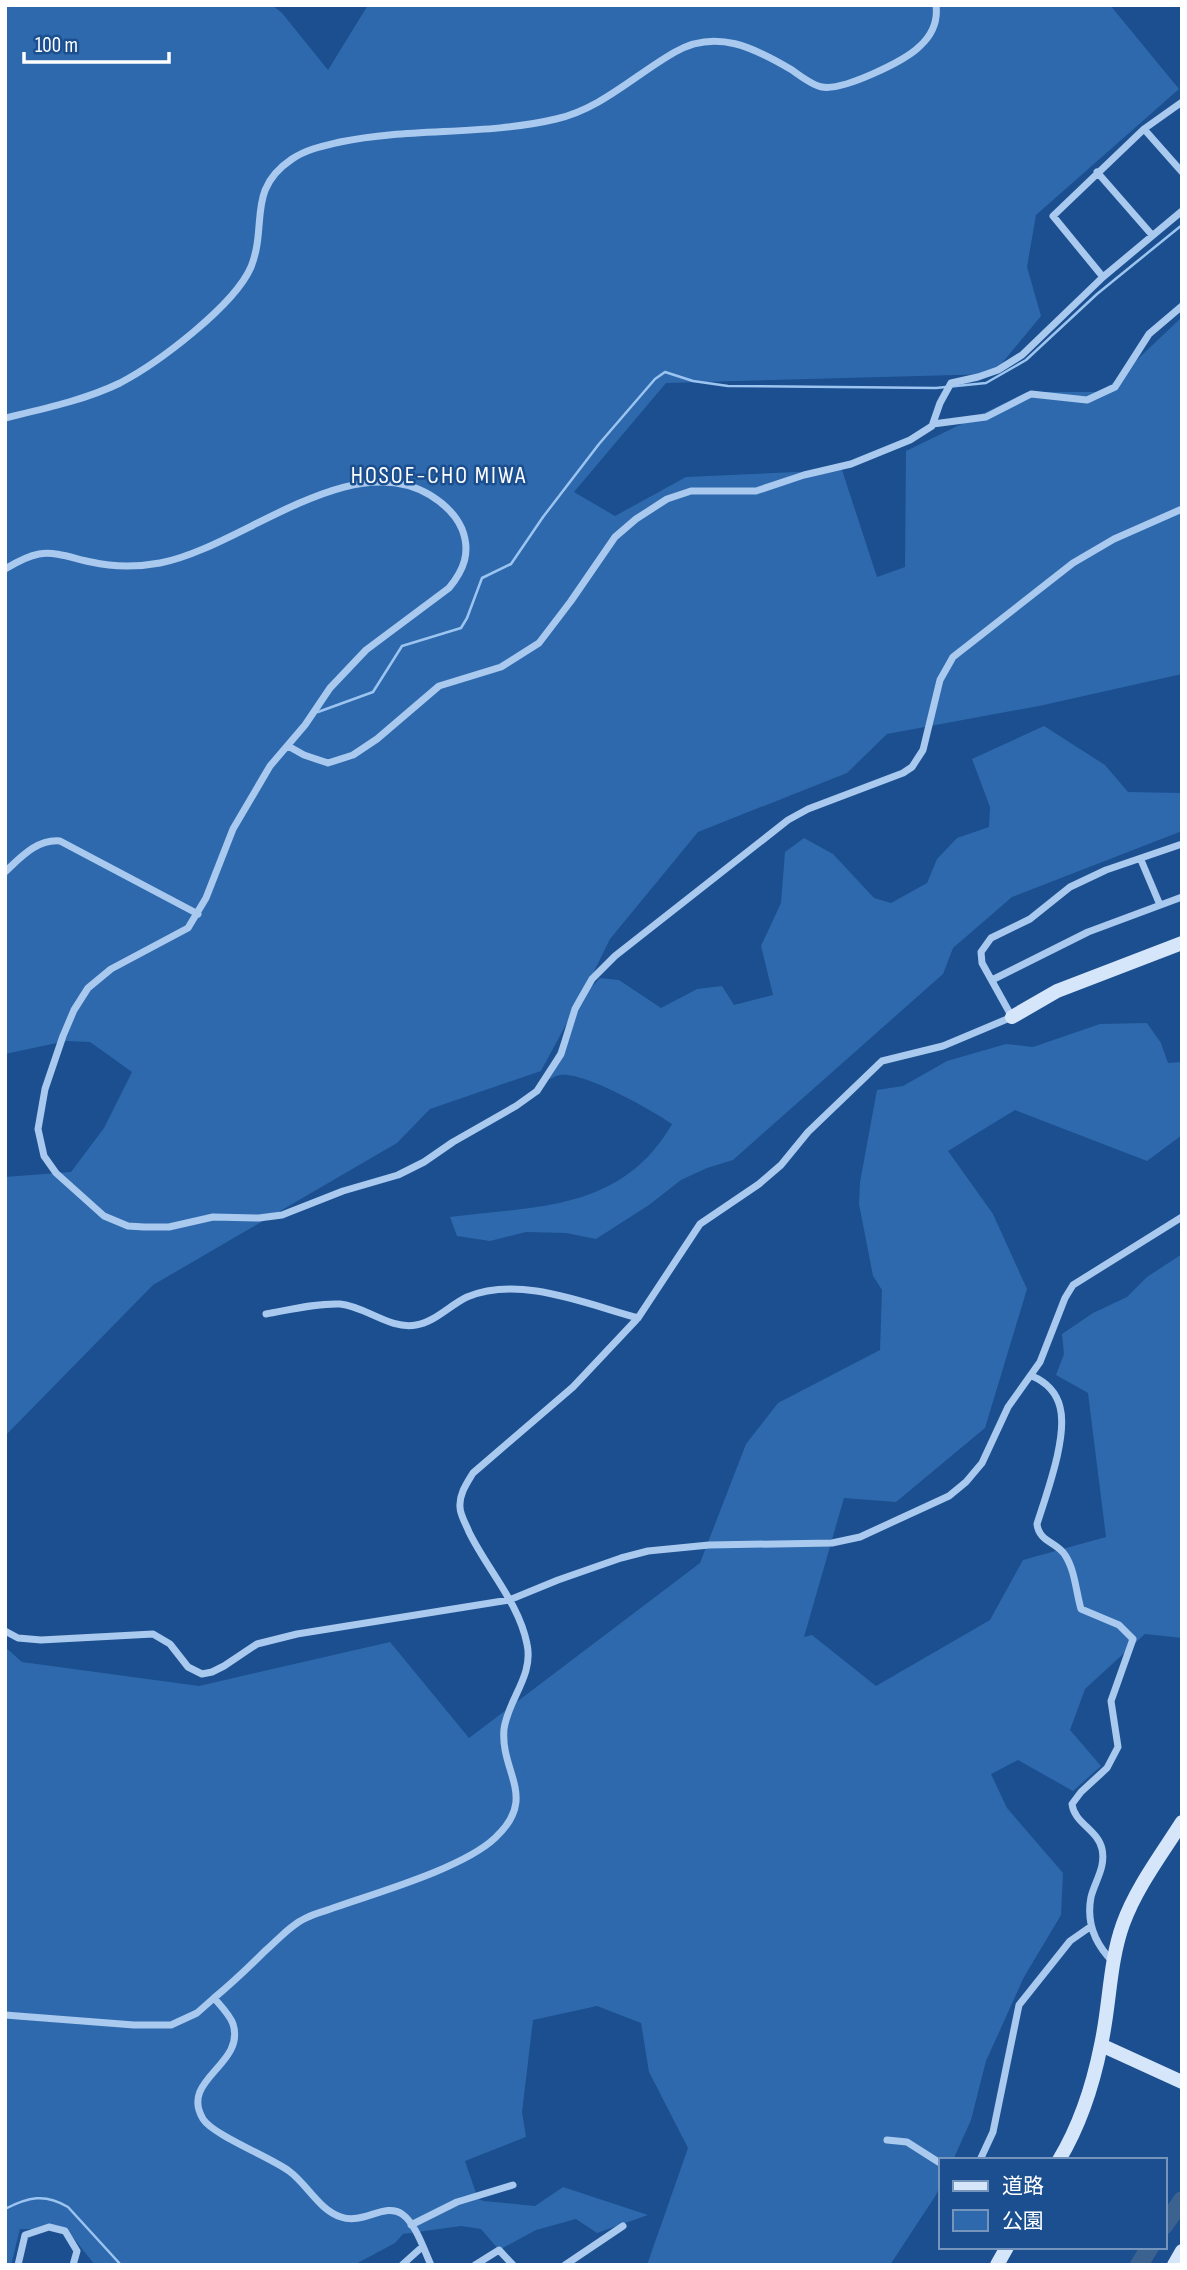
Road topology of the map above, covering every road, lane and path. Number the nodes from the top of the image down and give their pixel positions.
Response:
1 (936, 5) edge
2 (1182, 102) edge
3 (1144, 129) junction
4 (1097, 172) junction
5 (1182, 172) edge
6 (1182, 211) edge
7 (1152, 235) junction
8 (1103, 277) junction
9 (1182, 306) edge
10 (5, 418) edge
11 (933, 424) junction
12 (1182, 509) edge
13 (5, 569) edge
14 (288, 746) junction
15 (1182, 844) edge
16 (1141, 860) junction
17 (5, 872) edge
18 (1182, 897) edge
19 (1160, 905) junction
20 (198, 914) junction
21 (1182, 943) edge
22 (992, 980) junction
23 (1012, 1017) junction
24 (1182, 1217) edge
25 (266, 1314) dead end
26 (638, 1318) junction
27 (1032, 1376) junction
28 (509, 1600) junction
29 (5, 1631) edge
30 (1182, 1822) edge
31 (1090, 1927) junction
32 (1113, 1963) junction
33 (214, 1998) junction
34 (5, 2015) edge
35 (1101, 2045) junction
36 (1182, 2082) edge
37 (887, 2140) dead end
38 (981, 2158) edge
39 (1060, 2158) edge
40 (939, 2162) edge
41 (513, 2185) dead end
42 (411, 2225) junction
43 (623, 2226) dead end
44 (422, 2247) junction
45 (1006, 2249) edge
46 (1182, 2251) edge
47 (18, 2265) edge
48 (74, 2265) edge
49 (402, 2265) edge
50 (431, 2265) edge
51 (475, 2265) edge
52 (513, 2265) edge
53 (565, 2265) edge
54 (996, 2265) edge
55 (1174, 2265) edge

1 - 10 street
2 - 3 street
3 - 4 street
3 - 5 street
4 - 7 street
4 - 8 street
6 - 7 street
7 - 8 street
8 - 11 street
9 - 11 street
11 - 14 street
12 - 20 street
13 - 14 street
14 - 20 street
15 - 16 street
16 - 19 street
16 - 22 street
17 - 20 street
18 - 19 street
19 - 22 street
21 - 23 street
22 - 23 street
23 - 26 street
24 - 27 street
25 - 26 street
26 - 28 street
27 - 28 street
27 - 31 street
28 - 29 street
28 - 33 street
30 - 32 street
31 - 32 street
31 - 38 street
32 - 35 street
33 - 34 street
33 - 42 street
35 - 36 street
35 - 39 street
37 - 40 street
41 - 42 street
42 - 44 street
43 - 53 street
44 - 49 street
44 - 50 street
45 - 54 street
46 - 55 street
47 - 48 street
51 - 52 street

